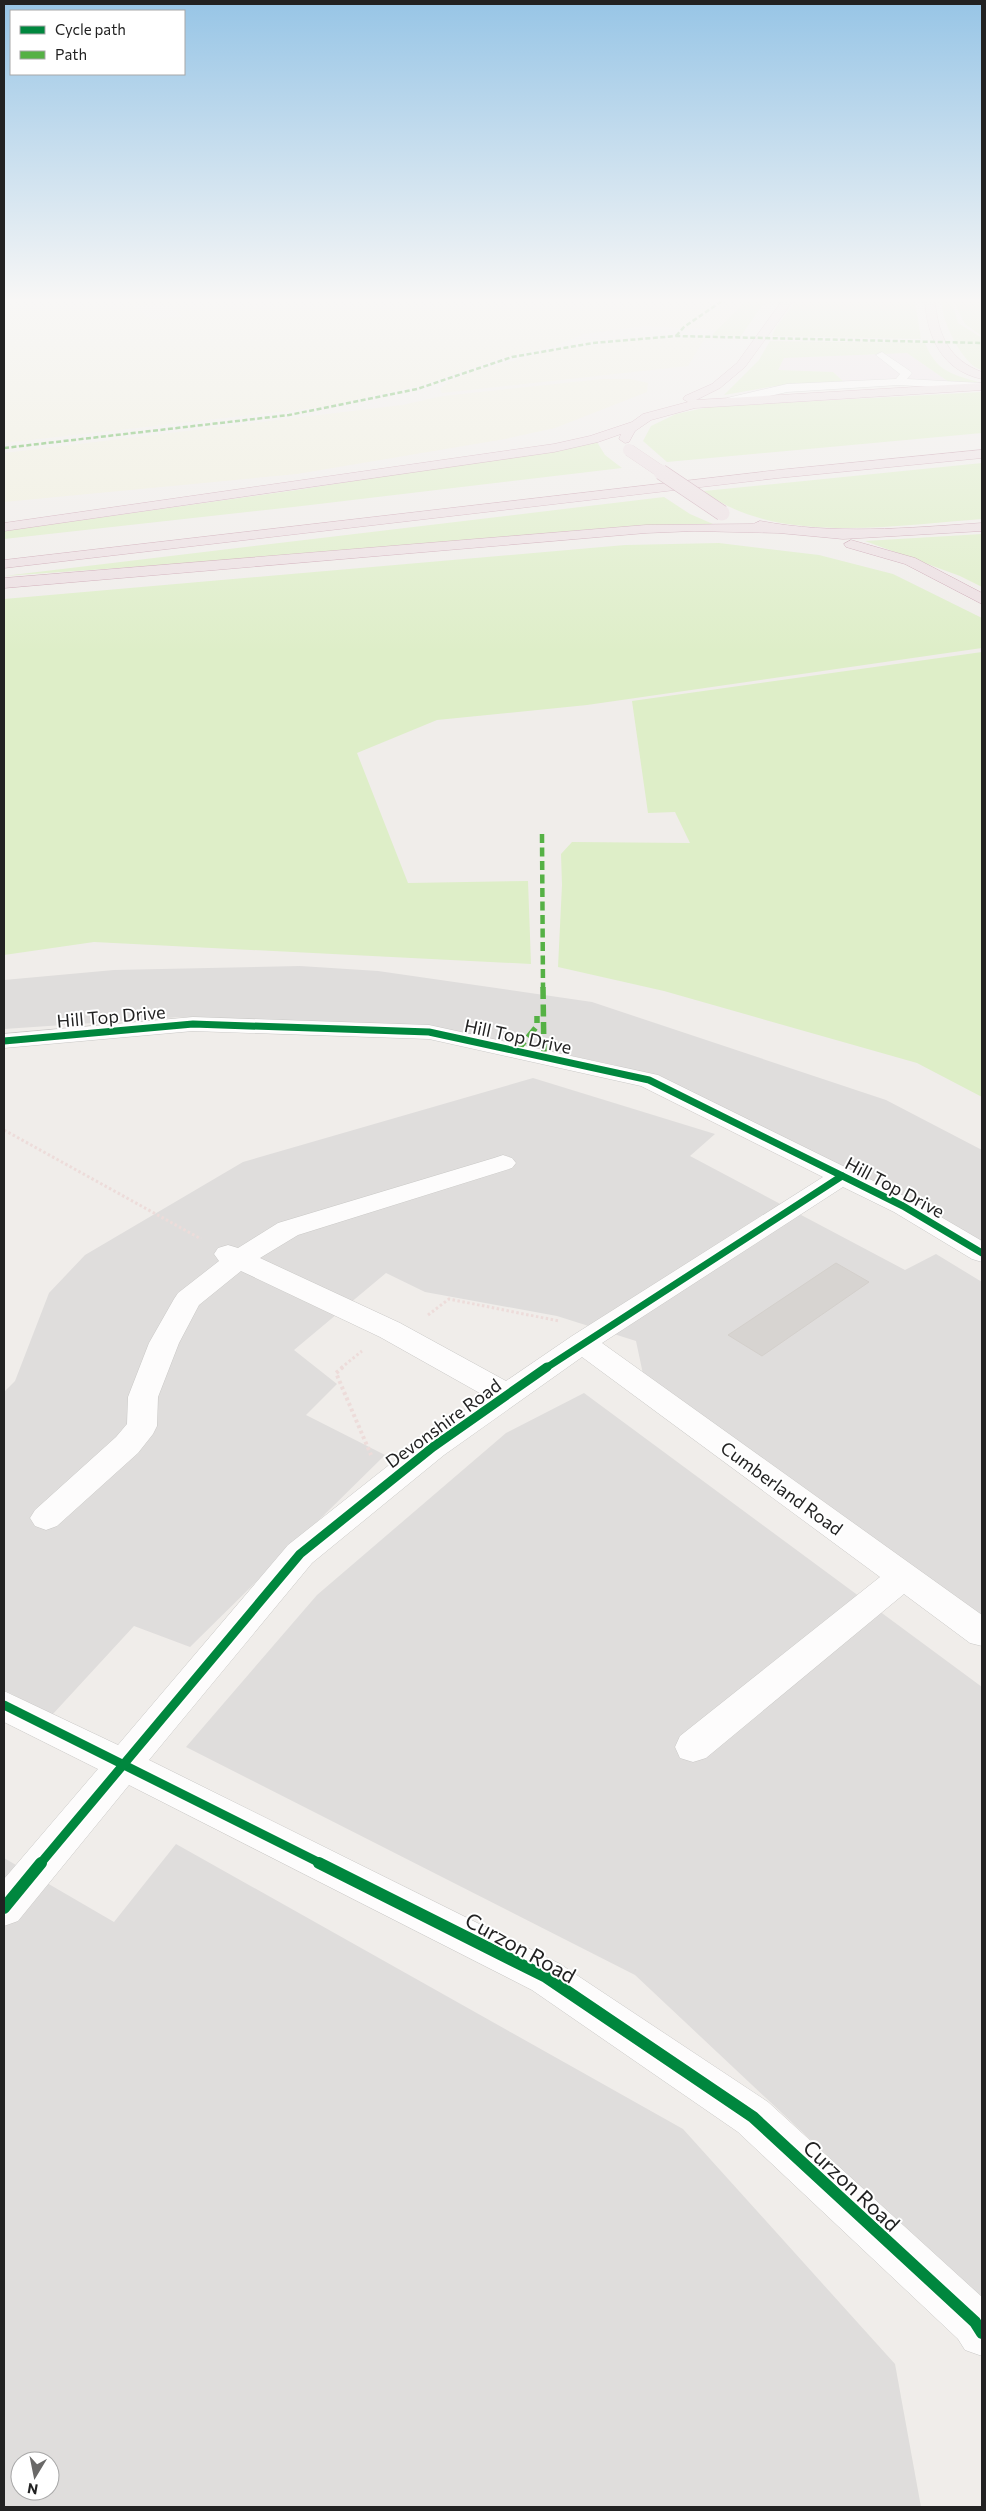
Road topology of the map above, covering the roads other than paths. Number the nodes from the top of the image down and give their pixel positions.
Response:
1 (647, 418) edge
2 (633, 425) junction
3 (982, 441) edge
4 (963, 443) dead end
5 (924, 446) dead end
6 (885, 449) dead end
7 (982, 454) edge
8 (687, 470) dead end
9 (640, 476) dead end
10 (499, 492) dead end
11 (280, 518) dead end
12 (4, 526) edge
13 (982, 526) edge
14 (778, 529) junction
15 (793, 531) junction
16 (4, 564) edge
17 (4, 583) edge
18 (982, 599) edge
19 (4, 1041) edge
20 (502, 1163) dead end
21 (842, 1176) junction
22 (982, 1253) edge
23 (234, 1257) junction
24 (590, 1338) junction
25 (507, 1395) junction
26 (46, 1518) dead end
27 (904, 1576) junction
28 (982, 1633) edge
29 (4, 1705) edge
30 (693, 1747) dead end
31 (122, 1764) junction
32 (4, 1908) edge
33 (982, 2333) edge

1 - 2 highway
2 - 12 highway
2 - 14 highway, bridge
3 - 4 highway
5 - 6 highway
7 - 16 highway
8 - 9 highway
10 - 11 highway
13 - 15 highway
14 - 15 highway
14 - 17 highway
15 - 18 highway
19 - 21 street, Hill Top Drive
20 - 23 street
21 - 22 street, Hill Top Drive
21 - 24 street, Devonshire Road
23 - 25 street, Devonshire Road
23 - 26 street
24 - 25 street, Devonshire Road
24 - 27 street, Cumberland Road
25 - 31 street, Devonshire Road
27 - 28 street, Cumberland Road
27 - 30 street
29 - 31 street, Curzon Road
31 - 32 street, Devonshire Road
31 - 33 street, Curzon Road

